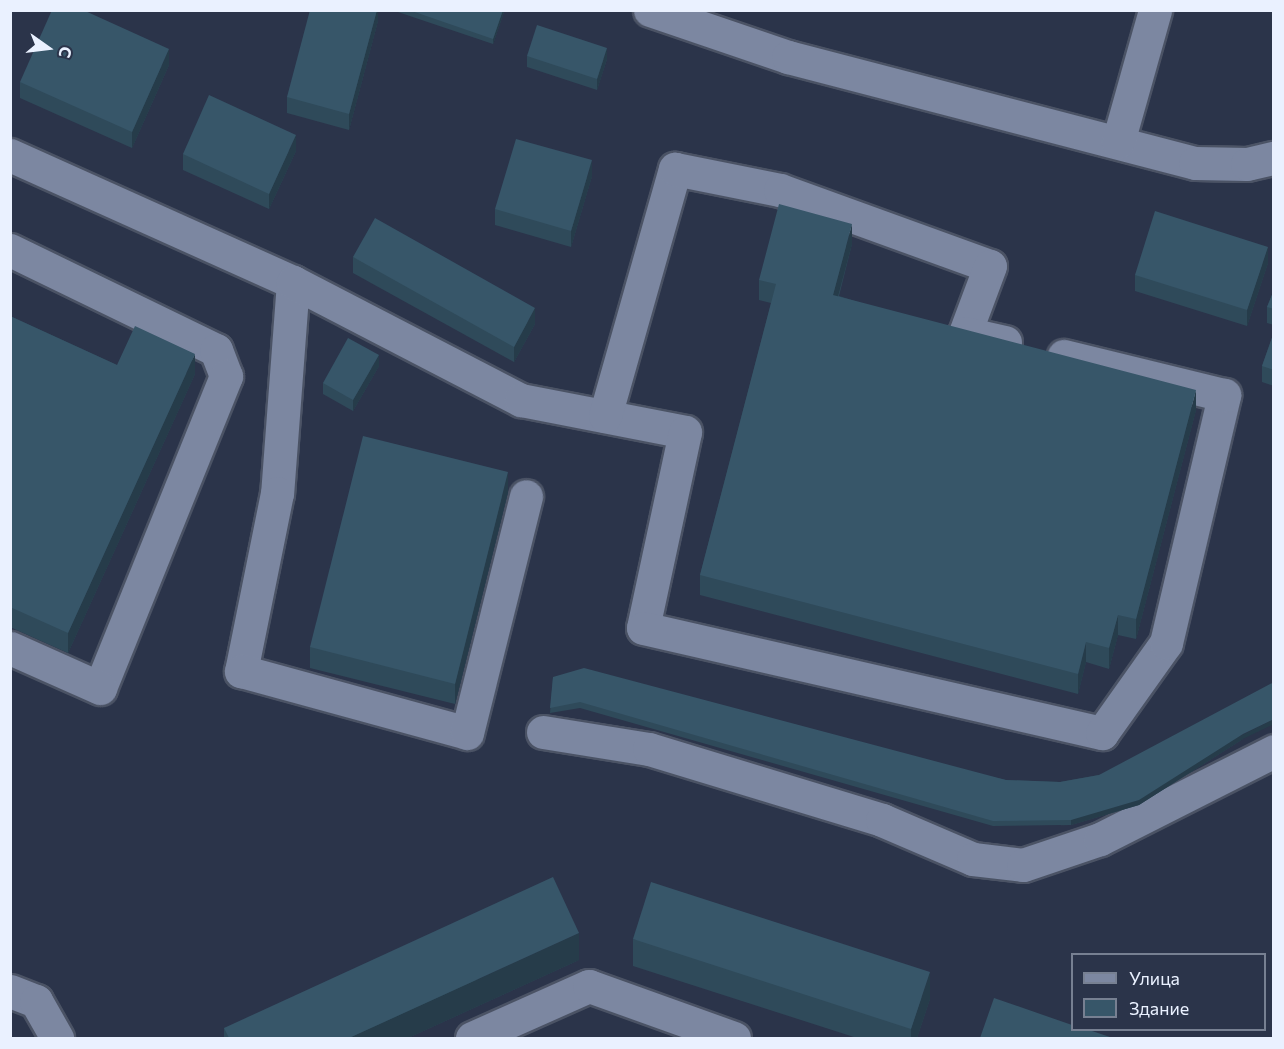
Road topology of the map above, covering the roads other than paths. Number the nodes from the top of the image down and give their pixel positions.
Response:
1 (650, 10) edge
2 (1155, 10) edge
3 (707, 19) edge
4 (1118, 142) junction
5 (10, 155) edge
6 (1274, 158) edge
7 (10, 250) edge
8 (293, 282) junction
9 (605, 416) junction
10 (526, 496) dead end
11 (10, 648) edge
12 (543, 732) dead end
13 (1274, 751) edge
14 (10, 991) edge
15 (57, 1038) edge
16 (472, 1038) edge
17 (734, 1038) edge

1 - 3 street
2 - 4 street
3 - 4 street
4 - 6 street
5 - 8 street
7 - 11 street
8 - 9 street
8 - 10 street
9 - 9 street
12 - 13 street
14 - 15 street
16 - 17 street

